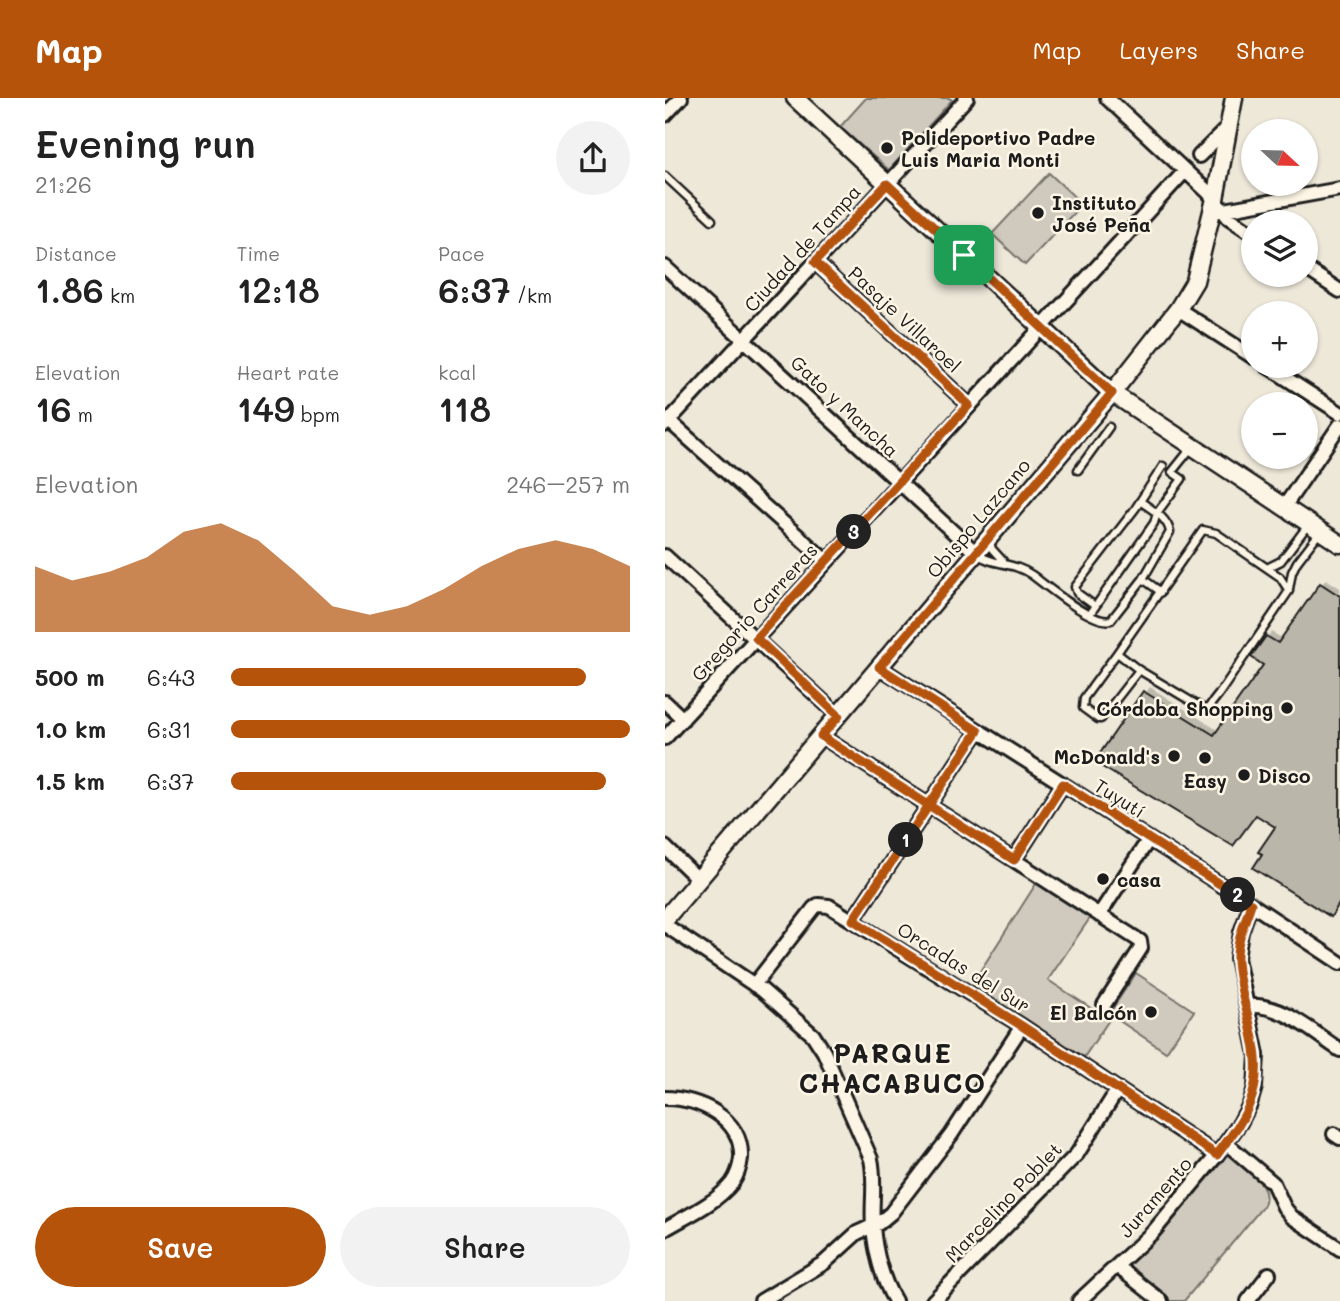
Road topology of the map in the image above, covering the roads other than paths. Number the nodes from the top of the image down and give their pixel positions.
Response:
1 (681, 98) edge
2 (795, 98) edge
3 (967, 98) edge
4 (1107, 98) edge
5 (1234, 98) edge
6 (665, 115) edge
7 (1230, 125) junction
8 (1199, 156) dead end
9 (1185, 171) junction
10 (665, 176) edge
11 (887, 184) junction
12 (1340, 189) edge
13 (1217, 207) junction
14 (712, 220) dead end
15 (1241, 226) edge
16 (815, 262) junction
17 (665, 268) edge
18 (1318, 277) edge
19 (1340, 291) edge
20 (1178, 309) junction
21 (1041, 327) junction
22 (745, 339) junction
23 (1241, 349) edge
24 (1285, 378) edge
25 (1112, 393) junction
26 (969, 405) junction
27 (1340, 413) edge
28 (667, 423) edge
29 (1340, 425) edge
30 (1109, 427) dead end
31 (1192, 447) junction
32 (1163, 466) dead end
33 (1078, 470) dead end
34 (899, 483) junction
35 (1140, 501) junction
36 (1285, 507) junction
37 (1157, 513) junction
38 (1315, 527) junction
39 (990, 536) junction
40 (1340, 544) edge
41 (976, 553) junction
42 (665, 556) edge
43 (826, 561) junction
44 (1004, 562) junction
45 (1267, 568) junction
46 (1143, 579) junction
47 (1289, 591) junction
48 (1161, 592) junction
49 (1095, 606) junction
50 (1090, 614) junction
51 (756, 638) junction
52 (1117, 653) junction
53 (879, 667) junction
54 (1139, 670) junction
55 (665, 702) edge
56 (839, 716) junction
57 (683, 719) junction
58 (978, 731) junction
59 (821, 736) junction
60 (665, 738) edge
61 (1063, 784) junction
62 (929, 805) junction
63 (1149, 839) junction
64 (665, 847) edge
65 (1014, 860) junction
66 (698, 879) junction
67 (1251, 904) junction
68 (1099, 915) junction
69 (665, 919) edge
70 (853, 920) junction
71 (665, 925) edge
72 (1340, 963) edge
73 (754, 985) junction
74 (1104, 1006) dead end
75 (1247, 1006) junction
76 (1022, 1026) junction
77 (1340, 1050) edge
78 (1118, 1089) junction
79 (665, 1098) edge
80 (1226, 1143) junction
81 (1217, 1155) junction
82 (873, 1225) junction
83 (665, 1229) edge
84 (1340, 1249) edge
85 (1118, 1267) junction
86 (1269, 1274) dead end
87 (761, 1301) edge
88 (895, 1301) edge
89 (933, 1301) edge
90 (1079, 1301) edge
91 (1161, 1301) edge
92 (1248, 1301) edge

1 - 6 street
2 - 11 main road
3 - 11 street, Ciudad de Tampa
4 - 9 street
5 - 7 main road, Obispo Lazcano
7 - 8 street
7 - 13 main road, Obispo Lazcano
9 - 13 street
9 - 21 street, Gregorio Carreras
10 - 14 lane
11 - 16 street, Ciudad de Tampa
11 - 21 main road
12 - 13 street
13 - 15 street
13 - 20 main road, Obispo Lazcano
16 - 22 street, Ciudad de Tampa
16 - 26 street, Pasaje Villaroel
17 - 22 street, Gato y Mancha
18 - 19 street
20 - 23 street
20 - 25 main road, Obispo Lazcano
21 - 25 main road
21 - 26 street, Gregorio Carreras
22 - 28 street, Ciudad de Tampa
22 - 34 street, Gato y Mancha
24 - 27 street
25 - 31 main road
25 - 39 main road, Obispo Lazcano
26 - 34 street, Gregorio Carreras
28 - 43 street
29 - 36 street
30 - 33 lane
31 - 36 main road
31 - 37 lane
32 - 35 lane
34 - 41 street, Gato y Mancha
34 - 43 street, Gregorio Carreras
35 - 37 lane
35 - 49 lane
36 - 38 main road
37 - 46 lane
37 - 49 lane
38 - 40 main road
38 - 45 lane
38 - 47 lane
39 - 41 main road, Obispo Lazcano
39 - 44 lane
41 - 44 lane, Gato y Mancha
41 - 53 main road, Obispo Lazcano
42 - 51 street
43 - 51 street, Gregorio Carreras
44 - 50 lane, Gato y Mancha
45 - 47 lane
45 - 48 lane
46 - 48 lane
46 - 50 lane
47 - 54 lane
48 - 52 lane
49 - 50 lane
51 - 56 street
51 - 57 street, Gregorio Carreras
52 - 54 lane
52 - 54 lane
53 - 56 main road, Obispo Lazcano
53 - 58 street, Tuyutí
55 - 57 street
56 - 59 main road, Obispo Lazcano
57 - 60 street, Gregorio Carreras
58 - 61 street, Tuyutí
58 - 62 street
59 - 62 street
59 - 66 main road, Obispo Lazcano
61 - 63 street, Tuyutí
61 - 65 street
62 - 65 street
62 - 70 street
63 - 67 street, Tuyutí
63 - 68 street
64 - 66 street
65 - 68 street
66 - 69 main road, Obispo Lazcano
67 - 72 street, Tuyutí
67 - 75 street, Juramento
68 - 74 street
70 - 73 street, Orcadas del Sur
70 - 76 street, Orcadas del Sur
71 - 73 street
73 - 82 street
75 - 77 street
75 - 80 street, Juramento
76 - 78 street, Orcadas del Sur
76 - 82 street
78 - 81 street, Orcadas del Sur
78 - 89 street, Marcelino Poblet
79 - 83 street
80 - 81 street, Juramento
80 - 84 street
81 - 85 street, Juramento
82 - 87 street
82 - 88 street
85 - 90 street, Juramento
85 - 91 street
86 - 92 street

